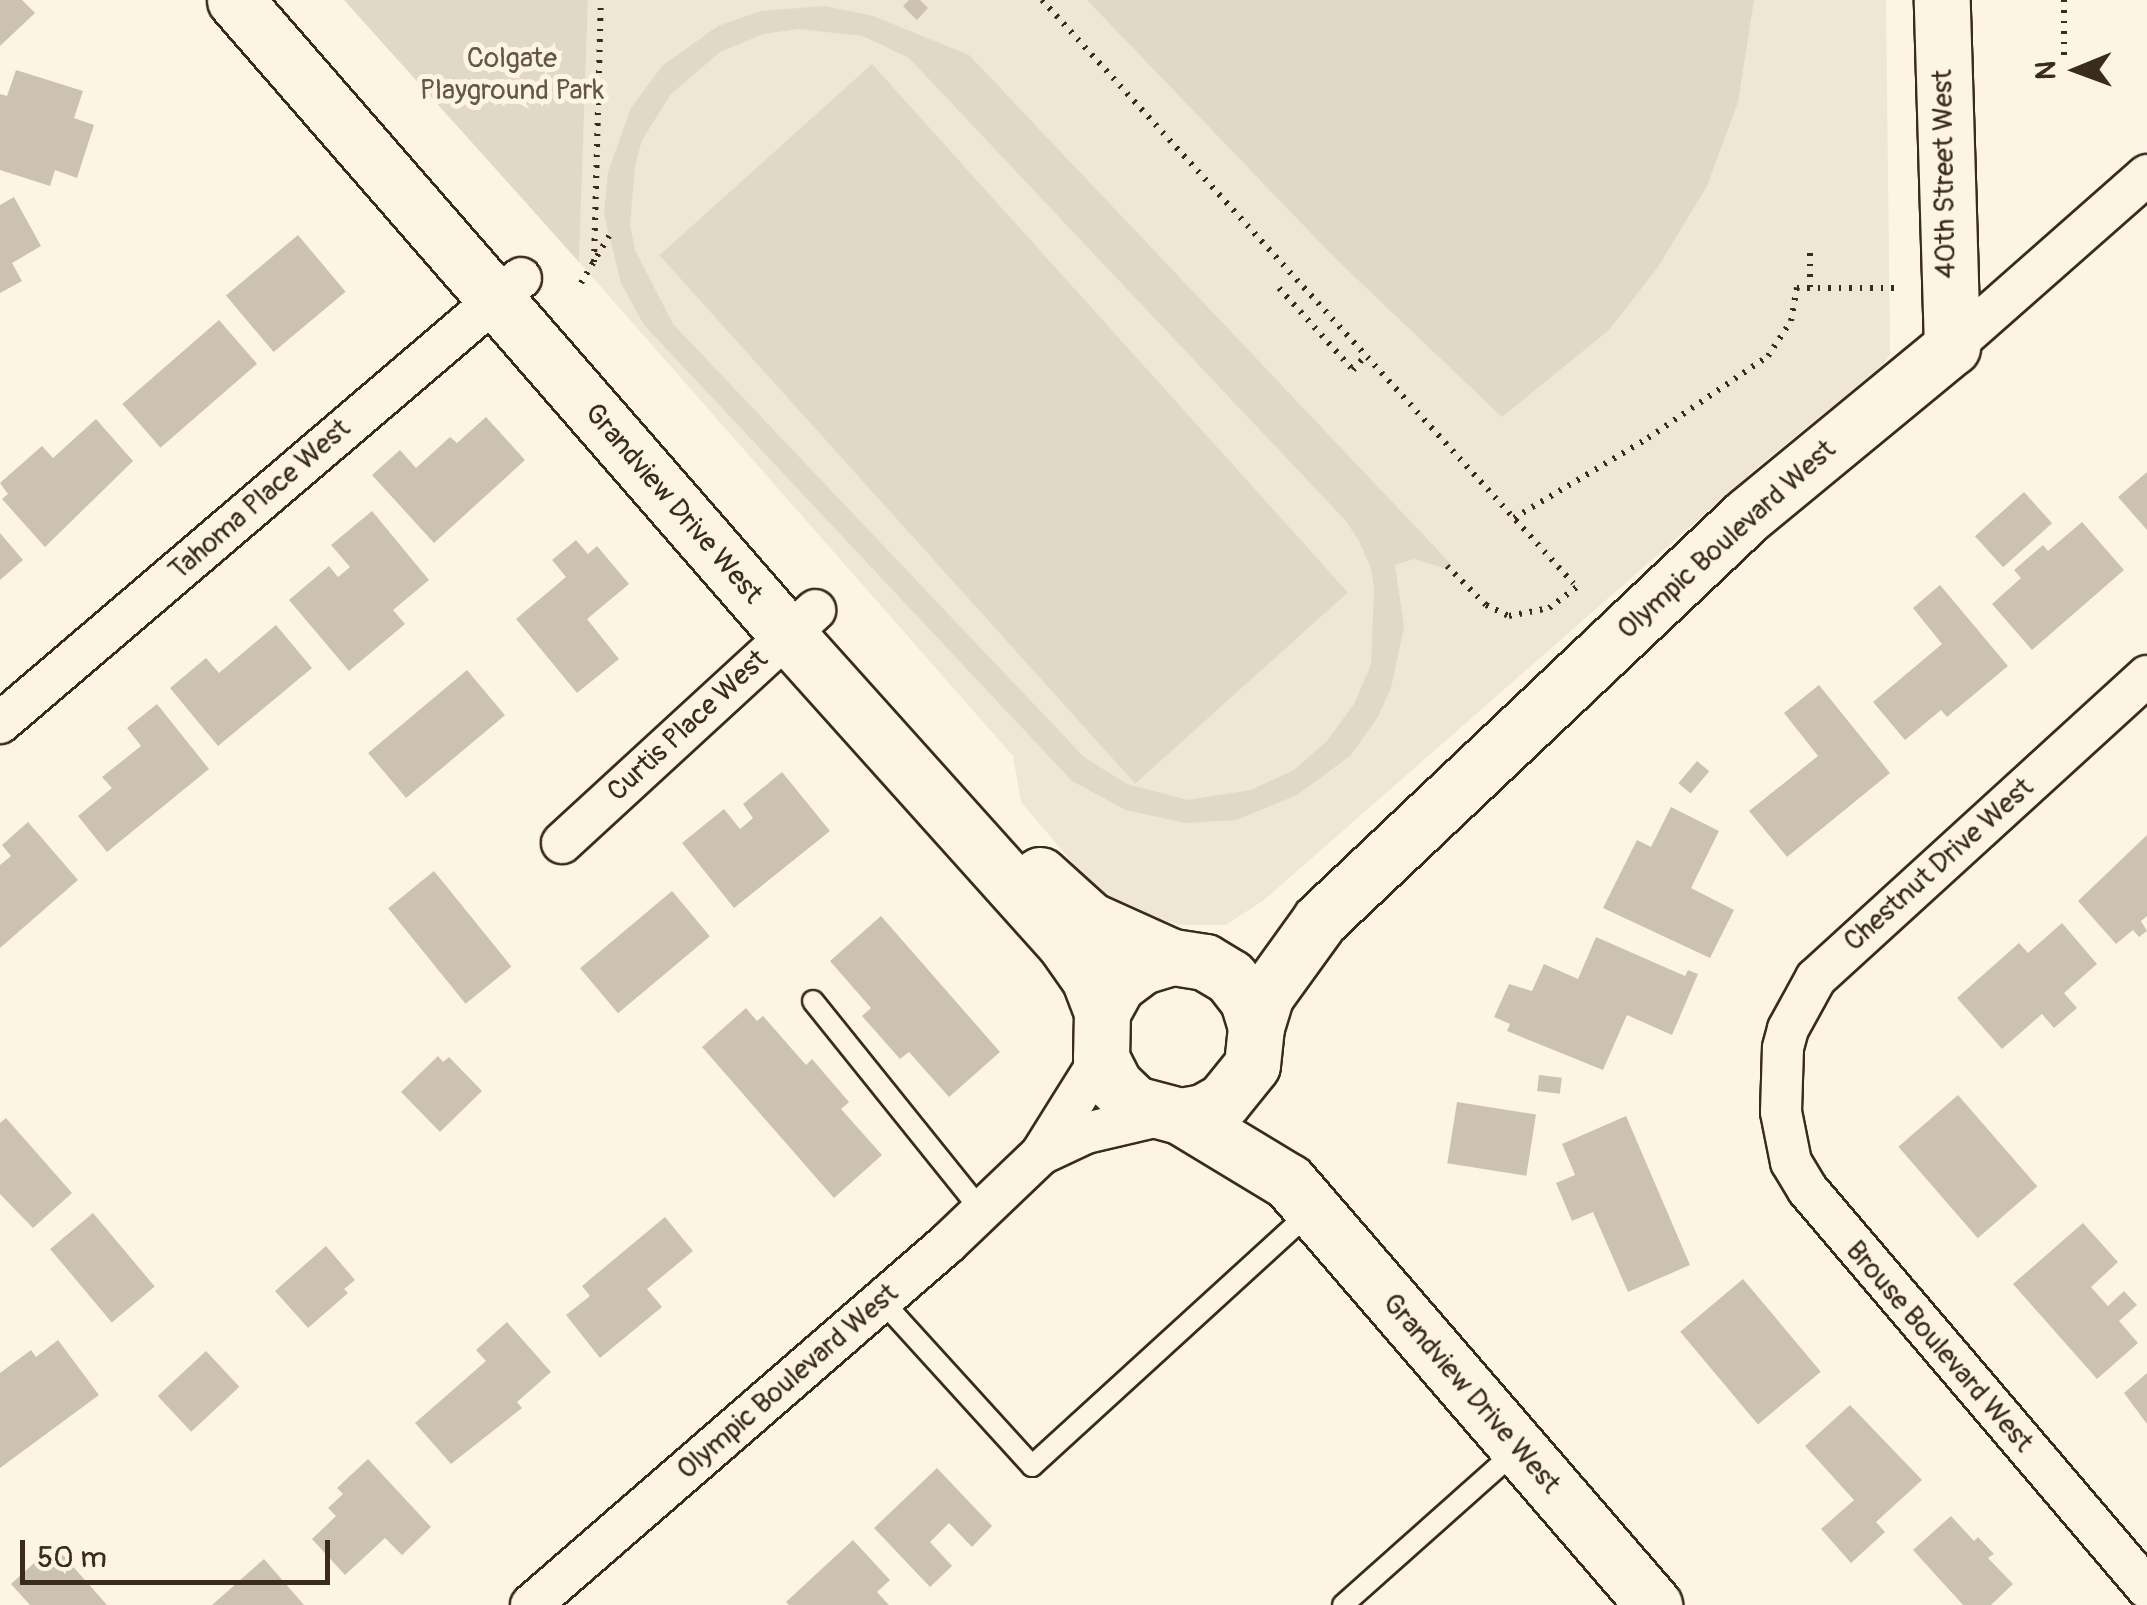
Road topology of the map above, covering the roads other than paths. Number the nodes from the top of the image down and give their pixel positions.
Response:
1 (235, 0) edge
2 (279, 0) edge
3 (1942, 0) edge
4 (2147, 175) edge
5 (508, 288) junction
6 (1952, 347) junction
7 (802, 622) junction
8 (2147, 676) edge
9 (0, 724) edge
10 (562, 843) dead end
11 (1320, 920) junction
12 (1188, 960) junction
13 (812, 1001) dead end
14 (1101, 1035) junction
15 (1254, 1046) junction
16 (1782, 1083) joint
17 (1171, 1115) junction
18 (1042, 1154) junction
19 (1301, 1195) junction
20 (982, 1211) junction
21 (882, 1300) junction
22 (1518, 1449) junction
23 (2147, 1588) edge
24 (532, 1605) edge
25 (1342, 1605) edge
26 (1654, 1605) edge

1 - 5 street, Grandview Drive West
2 - 5 street, Grandview Drive West
3 - 6 street, 40th Street West
4 - 6 street, Olympic Boulevard West
5 - 7 street, Grandview Drive West
5 - 9 street, Tahoma Place West
6 - 11 street, Olympic Boulevard West
7 - 10 street, Curtis Place West
7 - 12 street, Grandview Drive West
7 - 14 street, Grandview Drive West
8 - 16 street, Chestnut Drive West
11 - 12 street, Olympic Boulevard West
11 - 15 street, Olympic Boulevard West
12 - 14 street
12 - 15 street
13 - 20 lane
14 - 17 street
14 - 18 street, Olympic Boulevard West
15 - 17 street
15 - 19 street, Grandview Drive West
16 - 23 street, Brouse Boulevard West
17 - 18 street, Olympic Boulevard West
17 - 19 street, Grandview Drive West
18 - 20 street, Olympic Boulevard West
19 - 21 lane
19 - 22 street, Grandview Drive West
20 - 21 street, Olympic Boulevard West
21 - 24 street, Olympic Boulevard West
22 - 25 lane
22 - 26 street, Grandview Drive West

